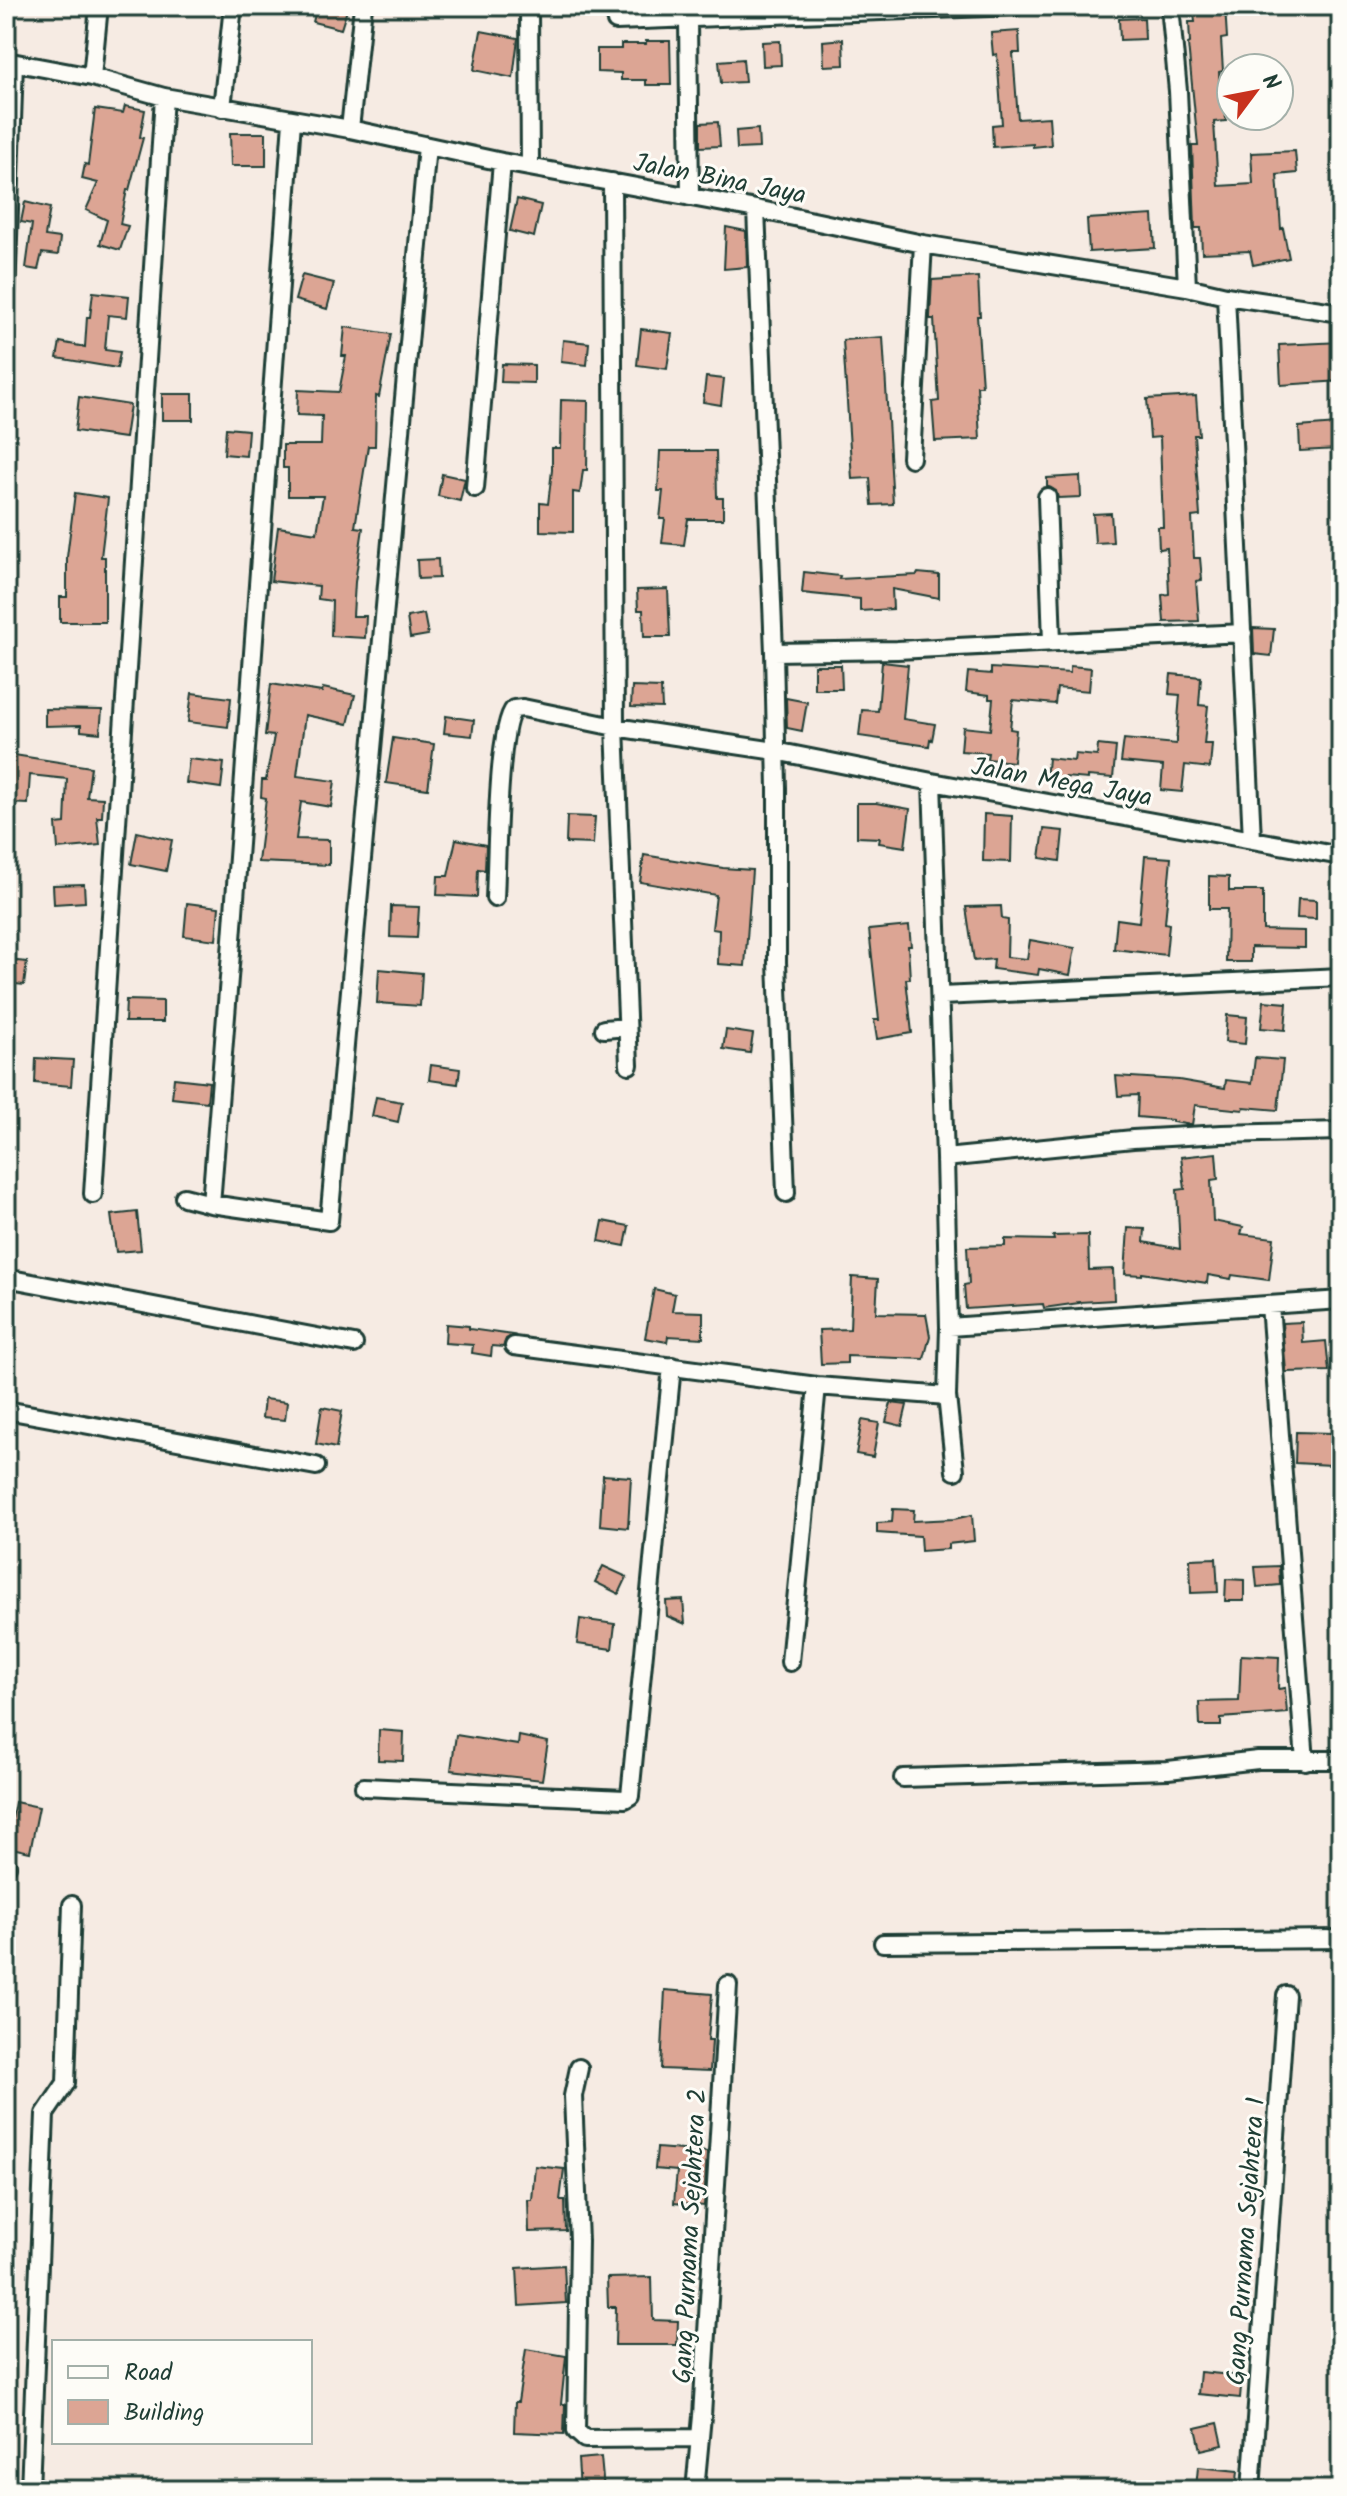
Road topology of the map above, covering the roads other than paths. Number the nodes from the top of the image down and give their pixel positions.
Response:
1 (99, 6) edge
2 (233, 6) edge
3 (363, 6) edge
4 (529, 6) edge
5 (1016, 6) edge
6 (1170, 6) edge
7 (688, 20) junction
8 (616, 21) dead end
9 (10, 62) edge
10 (92, 77) junction
11 (164, 97) junction
12 (222, 108) junction
13 (292, 121) junction
14 (350, 129) junction
15 (427, 146) junction
16 (502, 162) junction
17 (530, 167) junction
18 (612, 182) junction
19 (690, 197) junction
20 (756, 209) junction
21 (923, 244) junction
22 (1187, 287) junction
23 (6, 296) edge
24 (1226, 296) junction
25 (1341, 313) edge
26 (911, 458) dead end
27 (475, 488) dead end
28 (1047, 497) dead end
29 (1243, 633) junction
30 (1052, 642) junction
31 (774, 652) junction
32 (615, 727) junction
33 (775, 751) junction
34 (932, 782) junction
35 (1252, 839) junction
36 (1341, 856) edge
37 (495, 898) dead end
38 (1341, 977) edge
39 (941, 996) junction
40 (627, 1027) junction
41 (604, 1029) dead end
42 (629, 1065) dead end
43 (1341, 1131) edge
44 (945, 1158) junction
45 (786, 1193) dead end
46 (93, 1194) dead end
47 (184, 1197) dead end
48 (211, 1204) junction
49 (6, 1278) edge
50 (1341, 1300) edge
51 (1270, 1305) junction
52 (949, 1327) junction
53 (354, 1344) dead end
54 (514, 1346) dead end
55 (672, 1366) junction
56 (817, 1386) junction
57 (947, 1396) junction
58 (6, 1410) edge
59 (316, 1466) dead end
60 (955, 1471) dead end
61 (790, 1662) dead end
62 (1341, 1760) edge
63 (1305, 1761) junction
64 (903, 1778) dead end
65 (364, 1787) dead end
66 (72, 1905) dead end
67 (1341, 1939) edge
68 (883, 1943) dead end
69 (728, 1985) dead end
70 (1286, 1995) dead end
71 (579, 2068) dead end
72 (699, 2438) junction
73 (30, 2490) edge
74 (695, 2490) edge
75 (1251, 2490) edge

1 - 10 street
2 - 12 street
3 - 14 street
4 - 17 street
5 - 7 street
6 - 22 street
7 - 8 street
7 - 19 street
9 - 10 street, Jalan Bina Jaya
9 - 23 street
10 - 11 street, Jalan Bina Jaya
11 - 12 street, Jalan Bina Jaya
11 - 46 street
12 - 13 street, Jalan Bina Jaya
13 - 14 street, Jalan Bina Jaya
13 - 48 street
14 - 15 street, Jalan Bina Jaya
15 - 16 street, Jalan Bina Jaya
15 - 48 street
16 - 17 street, Jalan Bina Jaya
16 - 27 street
17 - 18 street, Jalan Bina Jaya
18 - 19 street, Jalan Bina Jaya
18 - 32 street
19 - 20 street, Jalan Bina Jaya
20 - 21 street, Jalan Bina Jaya
20 - 31 street
21 - 22 street, Jalan Bina Jaya
21 - 26 street
22 - 24 street, Jalan Bina Jaya
24 - 25 street, Jalan Bina Jaya
24 - 29 street
28 - 30 street
29 - 30 street
29 - 35 street
30 - 31 street
31 - 33 street
32 - 33 street, Jalan Mega Jaya
32 - 37 street, Jalan Mega Jaya
32 - 40 street
33 - 34 street, Jalan Mega Jaya
33 - 45 street
34 - 35 street, Jalan Mega Jaya
34 - 39 street
35 - 36 street, Jalan Mega Jaya
38 - 39 street
39 - 44 street
40 - 41 street
40 - 42 street
43 - 44 street
44 - 52 street
47 - 48 street
49 - 53 street
50 - 51 street
51 - 52 street
51 - 63 street
52 - 57 street
54 - 55 street
55 - 56 street
55 - 65 street
56 - 57 street
56 - 61 street
57 - 60 street
58 - 59 street
62 - 63 street
63 - 64 street
66 - 73 street
67 - 68 street
69 - 72 street, Gang Purnama Sejahtera 2
70 - 75 street, Gang Purnama Sejahtera 1
71 - 72 street
72 - 74 street, Gang Purnama Sejahtera 2

